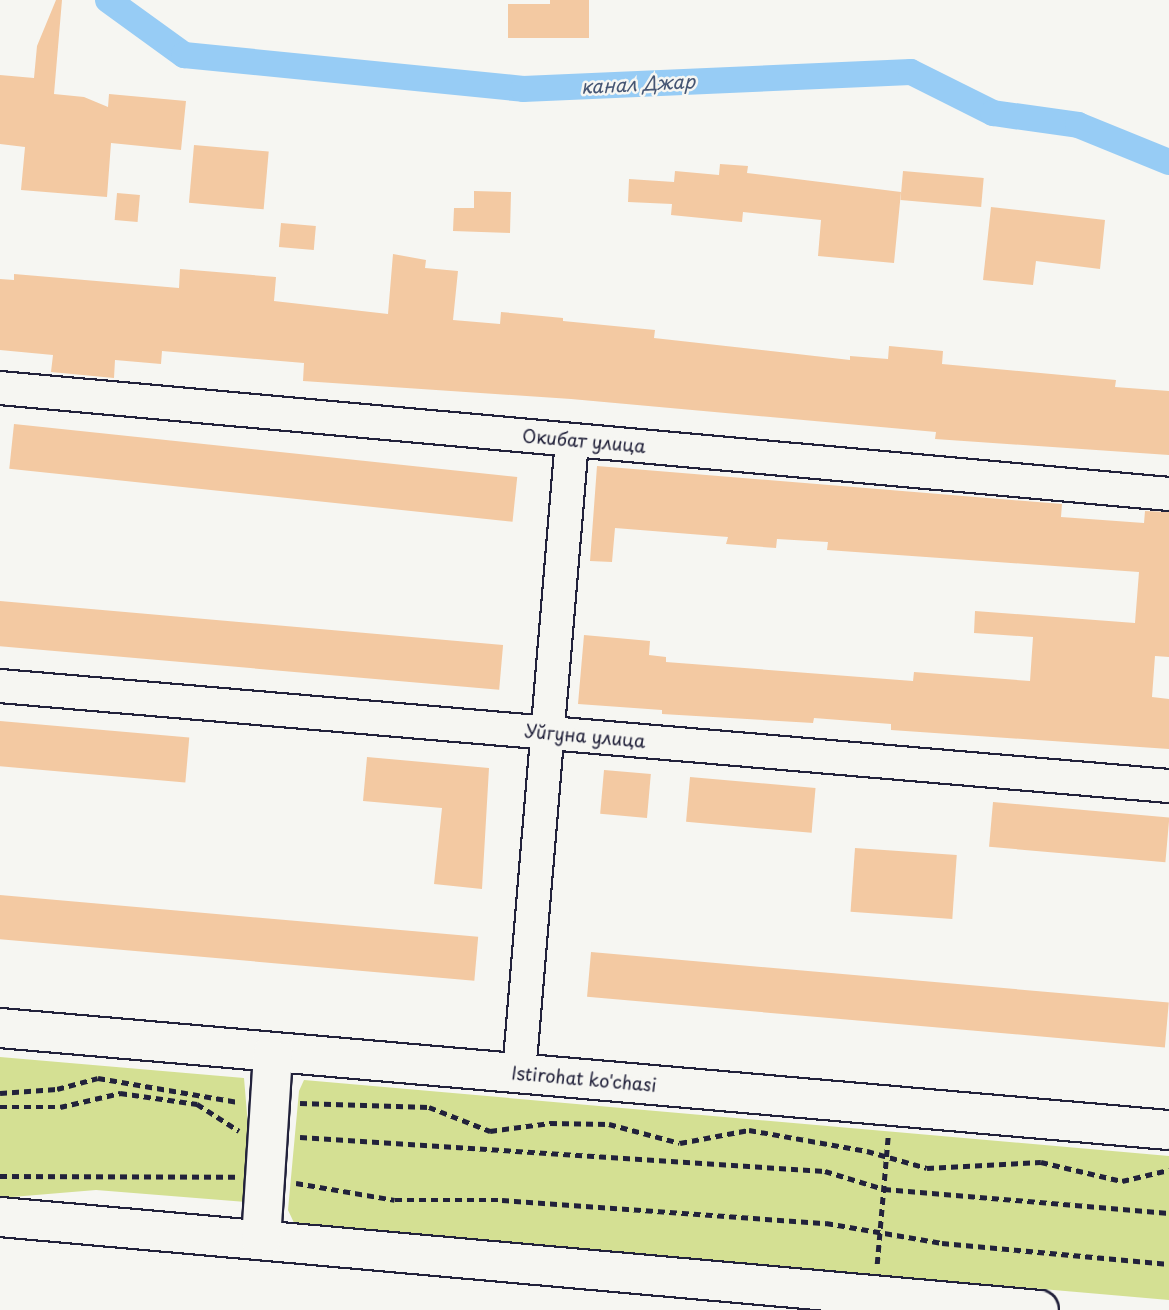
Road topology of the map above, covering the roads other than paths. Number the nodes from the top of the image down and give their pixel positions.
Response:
1 (0, 388) edge
2 (572, 440) junction
3 (1169, 494) edge
4 (0, 686) edge
5 (545, 732) junction
6 (1169, 786) edge
7 (0, 1028) edge
8 (273, 1052) junction
9 (519, 1073) junction
10 (1169, 1130) edge
11 (0, 1217) edge
12 (261, 1240) junction
13 (1039, 1310) edge

1 - 2 street, Окибат улица
2 - 3 street, Окибат улица
2 - 5 street
4 - 5 street, Уйгуна улица
5 - 6 street, Уйгуна улица
5 - 9 street
7 - 8 main road, Istirohat ko'chasi
8 - 9 main road, Istirohat ko'chasi
8 - 12 main road
9 - 10 main road, Istirohat ko'chasi
11 - 12 main road
12 - 13 main road

